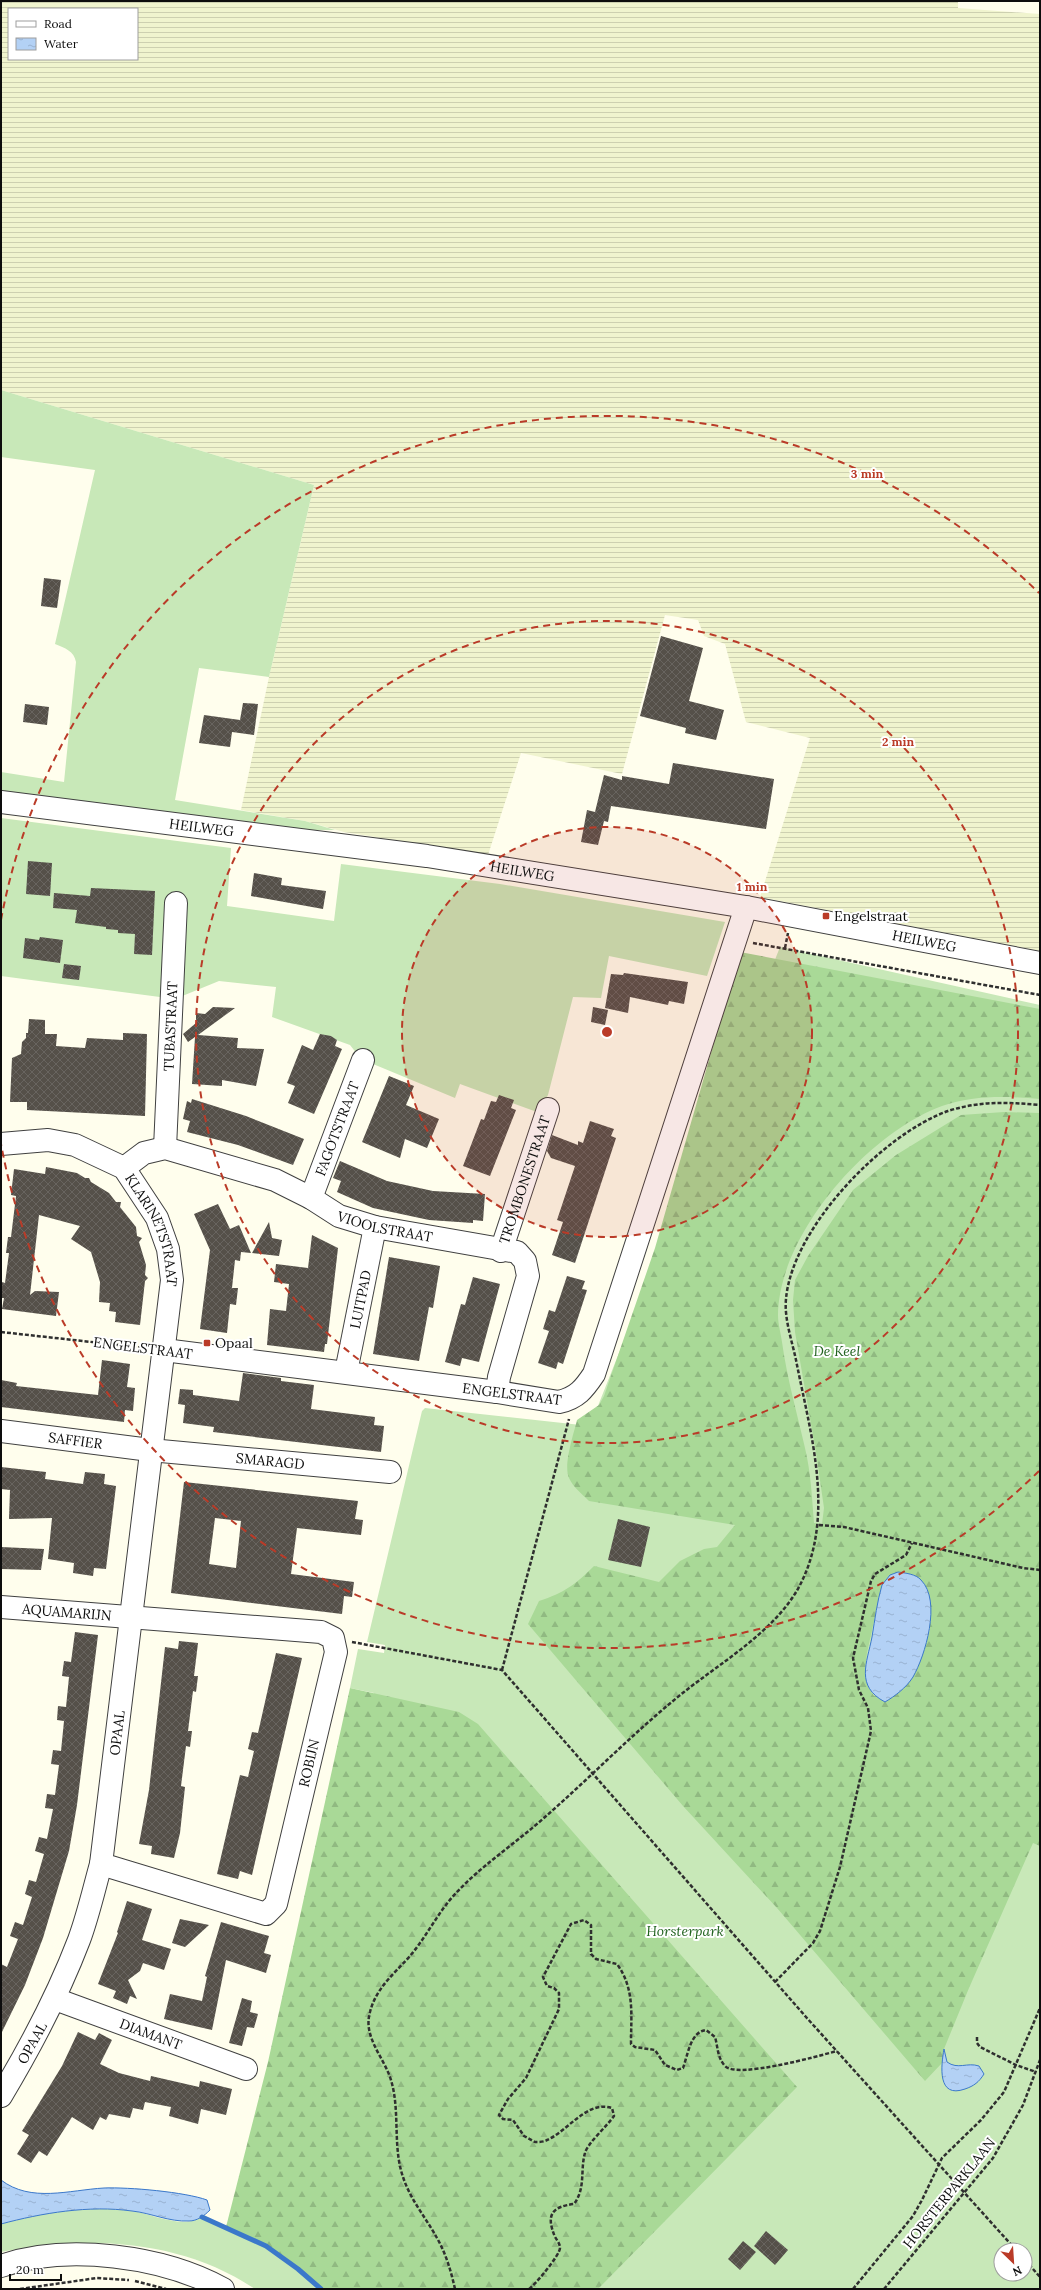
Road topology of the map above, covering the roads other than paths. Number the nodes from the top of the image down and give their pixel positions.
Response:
1 (1, 802) edge
2 (176, 903) dead end
3 (746, 906) junction
4 (1040, 963) edge
5 (363, 1060) dead end
6 (548, 1109) dead end
7 (1, 1144) edge
8 (165, 1148) junction
9 (124, 1168) junction
10 (311, 1198) junction
11 (375, 1227) junction
12 (501, 1251) junction
13 (164, 1350) junction
14 (347, 1363) junction
15 (498, 1385) junction
16 (1, 1431) edge
17 (150, 1450) junction
18 (390, 1472) dead end
19 (1, 1607) edge
20 (132, 1616) junction
21 (101, 1864) junction
22 (55, 1999) junction
23 (246, 2069) dead end
24 (1, 2096) edge
25 (1, 2266) edge
26 (223, 2289) edge

1 - 3 street, HEILWEG
2 - 8 street, TUBASTRAAT
3 - 4 street, HEILWEG
3 - 15 street, ENGELSTRAAT
5 - 10 street, FAGOTSTRAAT
6 - 12 street, TROMBONESTRAAT
7 - 9 street, KLARINETSTRAAT
8 - 9 street, VIOOLSTRAAT
8 - 10 street, VIOOLSTRAAT
9 - 13 street, KLARINETSTRAAT
10 - 11 street, VIOOLSTRAAT
11 - 12 street, VIOOLSTRAAT
11 - 14 street, LUITPAD
12 - 15 street, VIOOLSTRAAT
13 - 14 street, ENGELSTRAAT
13 - 17 street, OPAAL
14 - 15 street, ENGELSTRAAT
16 - 17 street, SAFFIER
17 - 18 street, SMARAGD
17 - 20 street, OPAAL
19 - 20 street, AQUAMARIJN
20 - 21 street, OPAAL
20 - 21 street, ROBIJN
21 - 22 street, OPAAL
22 - 23 street, DIAMANT
22 - 24 street, OPAAL
25 - 26 street

